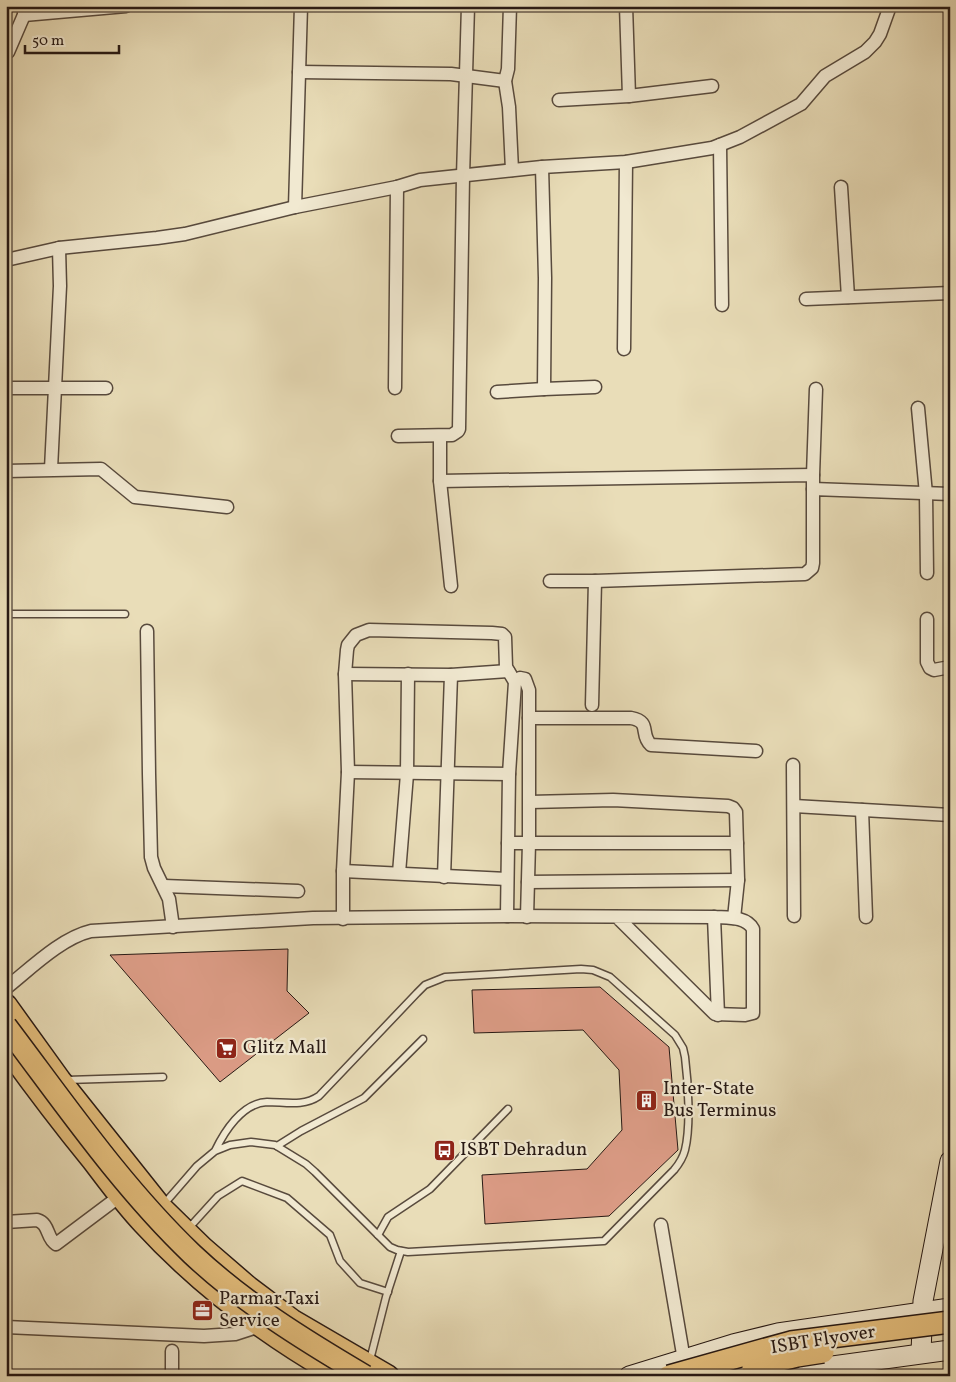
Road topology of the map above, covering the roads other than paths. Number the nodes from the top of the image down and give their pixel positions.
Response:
1 (126, 6) edge
2 (301, 6) edge
3 (468, 6) edge
4 (510, 6) edge
5 (626, 6) edge
6 (890, 6) edge
7 (24, 11) edge
8 (6, 53) edge
9 (299, 72) junction
10 (465, 76) junction
11 (505, 82) junction
12 (712, 86) dead end
13 (629, 96) junction
14 (559, 100) dead end
15 (720, 145) junction
16 (626, 162) junction
17 (542, 167) junction
18 (512, 170) junction
19 (463, 176) junction
20 (397, 187) junction
21 (841, 187) dead end
22 (295, 207) junction
23 (59, 248) junction
24 (6, 260) edge
25 (950, 293) edge
26 (848, 297) junction
27 (806, 299) dead end
28 (722, 305) dead end
29 (624, 349) dead end
30 (56, 387) junction
31 (595, 387) dead end
32 (6, 388) edge
33 (106, 388) dead end
34 (395, 388) dead end
35 (544, 389) junction
36 (816, 389) dead end
37 (497, 392) dead end
38 (918, 408) dead end
39 (398, 436) dead end
40 (440, 436) junction
41 (51, 469) junction
42 (6, 472) edge
43 (813, 475) junction
44 (440, 481) junction
45 (813, 489) junction
46 (926, 494) junction
47 (950, 494) edge
48 (227, 507) dead end
49 (927, 573) dead end
50 (550, 581) dead end
51 (595, 581) junction
52 (450, 586) dead end
53 (6, 614) edge
54 (125, 614) dead end
55 (927, 620) dead end
56 (147, 631) dead end
57 (950, 667) edge
58 (345, 674) junction
59 (408, 674) junction
60 (451, 675) junction
61 (512, 676) junction
62 (592, 705) dead end
63 (529, 718) junction
64 (756, 751) dead end
65 (530, 761) junction
66 (793, 765) dead end
67 (510, 768) junction
68 (348, 772) junction
69 (407, 774) junction
70 (447, 774) junction
71 (530, 802) junction
72 (794, 806) junction
73 (862, 810) junction
74 (950, 815) edge
75 (508, 843) junction
76 (737, 843) junction
77 (529, 844) junction
78 (343, 871) junction
79 (399, 873) junction
80 (444, 877) junction
81 (507, 879) junction
82 (738, 880) junction
83 (528, 882) junction
84 (164, 886) junction
85 (298, 891) dead end
86 (507, 916) junction
87 (794, 916) dead end
88 (527, 917) junction
89 (617, 917) junction
90 (714, 917) junction
91 (866, 917) dead end
92 (734, 918) junction
93 (343, 919) junction
94 (173, 927) junction
95 (6, 988) edge
96 (6, 1005) edge
97 (718, 1015) junction
98 (6, 1026) edge
99 (423, 1039) dead end
100 (6, 1047) edge
101 (163, 1077) dead end
102 (60, 1080) junction
103 (508, 1109) dead end
104 (277, 1146) junction
105 (215, 1151) junction
106 (950, 1161) edge
107 (120, 1196) junction
108 (161, 1207) junction
109 (6, 1222) edge
110 (143, 1224) junction
111 (661, 1225) dead end
112 (186, 1231) junction
113 (378, 1235) junction
114 (401, 1251) junction
115 (388, 1292) junction
116 (950, 1308) edge
117 (923, 1311) junction
118 (950, 1322) edge
119 (260, 1326) junction
120 (6, 1327) edge
121 (950, 1334) edge
122 (172, 1350) dead end
123 (950, 1350) edge
124 (921, 1353) junction
125 (684, 1360) junction
126 (367, 1370) edge
127 (172, 1376) edge
128 (339, 1376) edge
129 (388, 1376) edge
130 (629, 1376) edge
131 (669, 1376) edge
132 (722, 1376) edge
133 (778, 1376) edge

1 - 7 street
2 - 9 street
3 - 10 street
4 - 11 street
5 - 13 street
6 - 15 street
7 - 8 street
9 - 10 street
9 - 22 street
10 - 11 street
10 - 19 street
11 - 18 street
12 - 13 street
13 - 14 street
15 - 16 street
15 - 28 street
16 - 17 street
16 - 29 street
17 - 18 street
17 - 35 street
18 - 19 street
19 - 20 street
19 - 40 street
20 - 22 street
20 - 34 street
21 - 26 street
22 - 23 street
23 - 24 street
23 - 30 street
25 - 26 street
26 - 27 street
30 - 32 street
30 - 33 street
30 - 41 street
31 - 35 street
35 - 37 street
36 - 43 street
38 - 46 street
39 - 40 street
40 - 44 street
41 - 42 street
41 - 48 street
43 - 44 street
43 - 45 street
44 - 52 street
45 - 46 street
45 - 51 street
46 - 47 street
46 - 49 street
50 - 51 street
51 - 62 street
53 - 54 lane
55 - 57 street
56 - 84 street
58 - 59 street
58 - 61 street
58 - 68 street
59 - 60 street
59 - 69 street
60 - 61 street
60 - 70 street
61 - 63 street
61 - 67 street
63 - 64 street
63 - 65 street
65 - 67 street
65 - 71 street
66 - 72 street
67 - 70 street
67 - 75 street
68 - 69 street
68 - 78 street
69 - 70 street
69 - 79 street
70 - 80 street
71 - 76 street
71 - 77 street
72 - 73 street
72 - 87 street
73 - 74 street
73 - 91 street
75 - 77 street
75 - 81 street
76 - 77 street
76 - 82 street
77 - 83 street
78 - 79 street
78 - 93 street
79 - 80 street
80 - 81 street
81 - 86 street
82 - 83 street
82 - 92 street
83 - 88 street
84 - 85 street
84 - 94 street
86 - 88 street
86 - 93 street
88 - 89 street
89 - 90 street
89 - 97 street
90 - 92 street
90 - 97 street
92 - 97 street
93 - 94 street
94 - 95 street
96 - 102 highway
98 - 126 highway, bridge
99 - 104 lane
100 - 107 highway
101 - 102 lane
102 - 108 highway
103 - 113 lane
104 - 105 lane
104 - 113 lane
105 - 108 lane
105 - 114 lane
106 - 117 main road
107 - 109 street
107 - 110 highway
108 - 110 lane
108 - 112 highway
110 - 119 highway
111 - 125 street
112 - 115 lane
112 - 126 highway
113 - 114 lane
114 - 115 lane
115 - 126 lane
116 - 117 main road
117 - 124 main road
117 - 125 main road
118 - 131 highway, ISBT Flyover, bridge
119 - 120 street
119 - 128 highway
121 - 132 highway, ISBT Flyover, bridge
122 - 127 street
123 - 124 main road
124 - 133 main road
125 - 130 main road
126 - 129 highway

